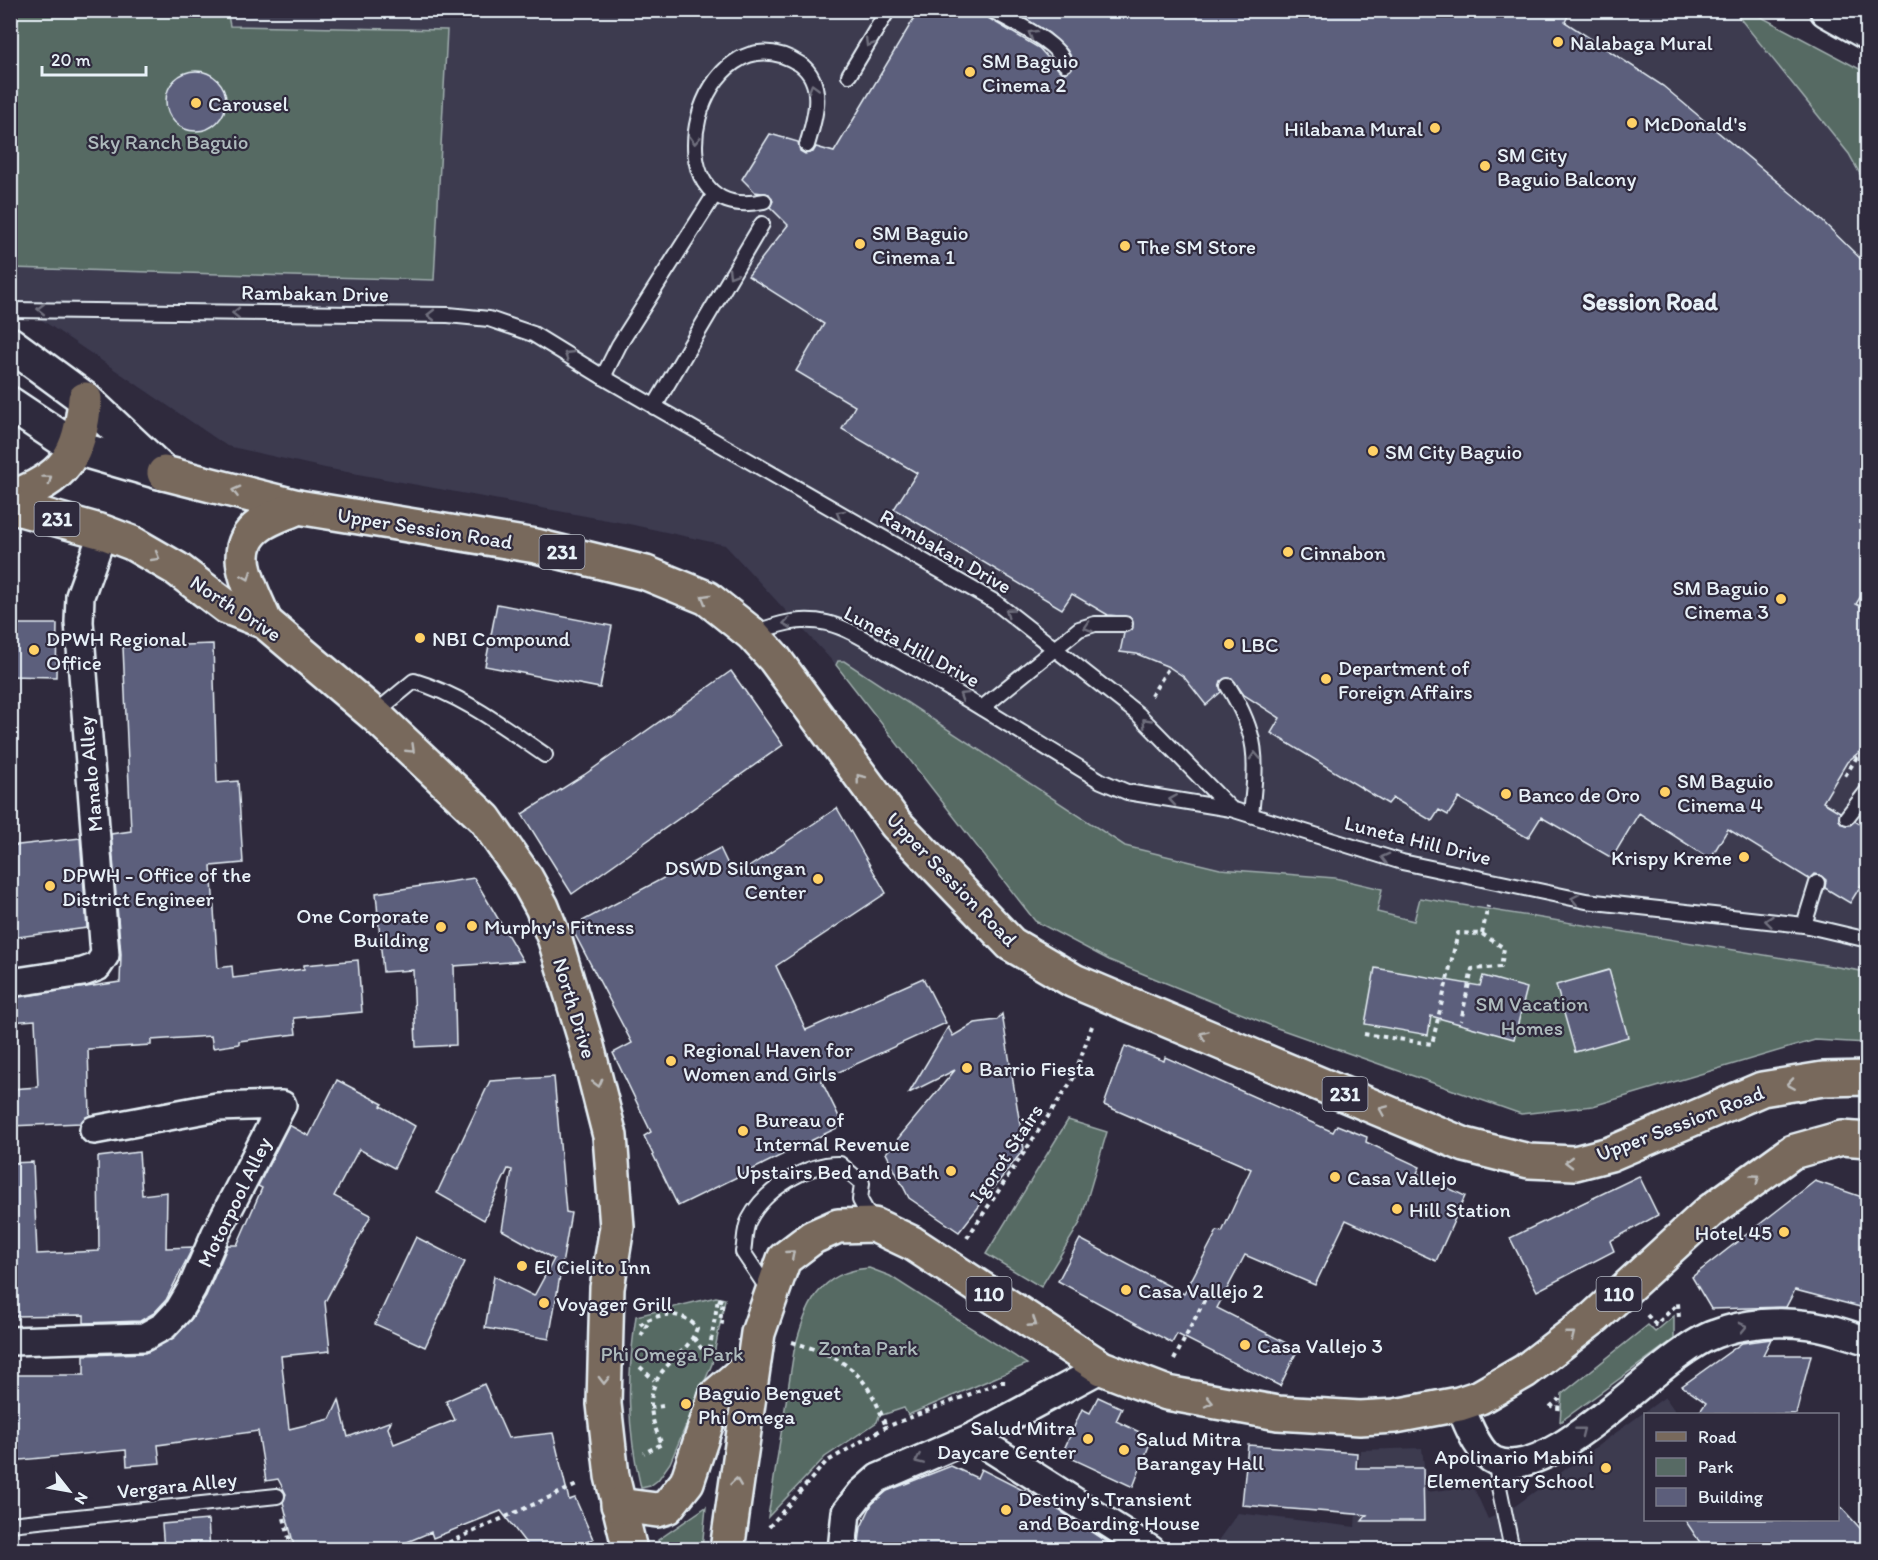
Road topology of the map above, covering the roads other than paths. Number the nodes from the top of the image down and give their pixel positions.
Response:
1 (888, 10) edge
2 (992, 10) edge
3 (1827, 10) edge
4 (1868, 33) edge
5 (1065, 64) dead end
6 (849, 75) dead end
7 (807, 145) dead end
8 (715, 194) junction
9 (764, 201) dead end
10 (762, 224) dead end
11 (10, 310) edge
12 (10, 344) edge
13 (603, 377) junction
14 (85, 399) junction
15 (10, 404) edge
16 (654, 407) junction
17 (76, 448) junction
18 (164, 473) junction
19 (10, 498) edge
20 (10, 506) edge
21 (298, 507) junction
22 (104, 532) junction
23 (265, 621) junction
24 (1125, 624) dead end
25 (752, 634) junction
26 (1056, 647) junction
27 (1228, 686) dead end
28 (982, 708) junction
29 (376, 716) junction
30 (545, 755) dead end
31 (1868, 790) edge
32 (1231, 809) junction
33 (1251, 815) junction
34 (1847, 816) dead end
35 (1817, 884) dead end
36 (1804, 925) junction
37 (1868, 940) edge
38 (10, 983) edge
39 (1868, 1078) edge
40 (94, 1130) dead end
41 (1868, 1140) edge
42 (874, 1225) junction
43 (772, 1295) junction
44 (10, 1341) edge
45 (1868, 1341) edge
46 (753, 1363) junction
47 (1102, 1368) junction
48 (1459, 1404) junction
49 (973, 1437) junction
50 (1496, 1462) junction
51 (277, 1496) road end
52 (618, 1505) junction
53 (10, 1524) edge
54 (630, 1550) edge
55 (727, 1550) edge
56 (842, 1550) edge
57 (1151, 1550) edge
58 (1512, 1550) edge

1 -> 6 lane
5 -> 2 lane
3 - 4 main road
7 -> 8 lane
8 - 9 lane
8 - 13 lane
10 -> 16 lane
13 -> 11 lane, Rambakan Drive
12 - 14 main road
13 - 16 lane, Rambakan Drive
14 - 17 main road
14 - 18 main road
15 - 17 main road
26 -> 16 lane, Rambakan Drive
17 - 18 main road
19 -> 17 main road
21 -> 18 main road, Upper Session Road / 231
20 - 22 main road, 231
21 -> 23 main road
25 -> 21 main road, Upper Session Road / 231
22 -> 23 main road, North Drive
22 - 38 street, Manalo Alley
23 - 29 main road, North Drive
24 -> 26 lane, Luneta Hill Drive
28 -> 25 lane, Luneta Hill Drive
39 -> 25 main road, Upper Session Road / 231
26 - 28 lane, Luneta Hill Drive
32 -> 26 lane, Rambakan Drive
33 -> 27 lane
32 -> 28 lane, Luneta Hill Drive
29 - 30 lane
29 -> 52 main road, North Drive
31 - 34 lane
32 - 33 lane, Luneta Hill Drive
36 -> 33 lane, Luneta Hill Drive
35 - 36 lane
36 - 37 lane, Luneta Hill Drive
40 - 44 street, Motorpool Alley
48 -> 41 main road, 110
43 -> 42 main road, 110
42 - 43 lane
42 -> 47 main road, 110
43 - 46 main road, 110
50 -> 45 street
46 - 52 main road
55 -> 46 main road, 110
47 -> 48 main road, 110
47 - 49 street
48 - 50 street
49 -> 56 street
49 - 57 street
50 - 58 lane
51 - 53 lane, Vergara Alley
52 - 54 main road, North Drive

